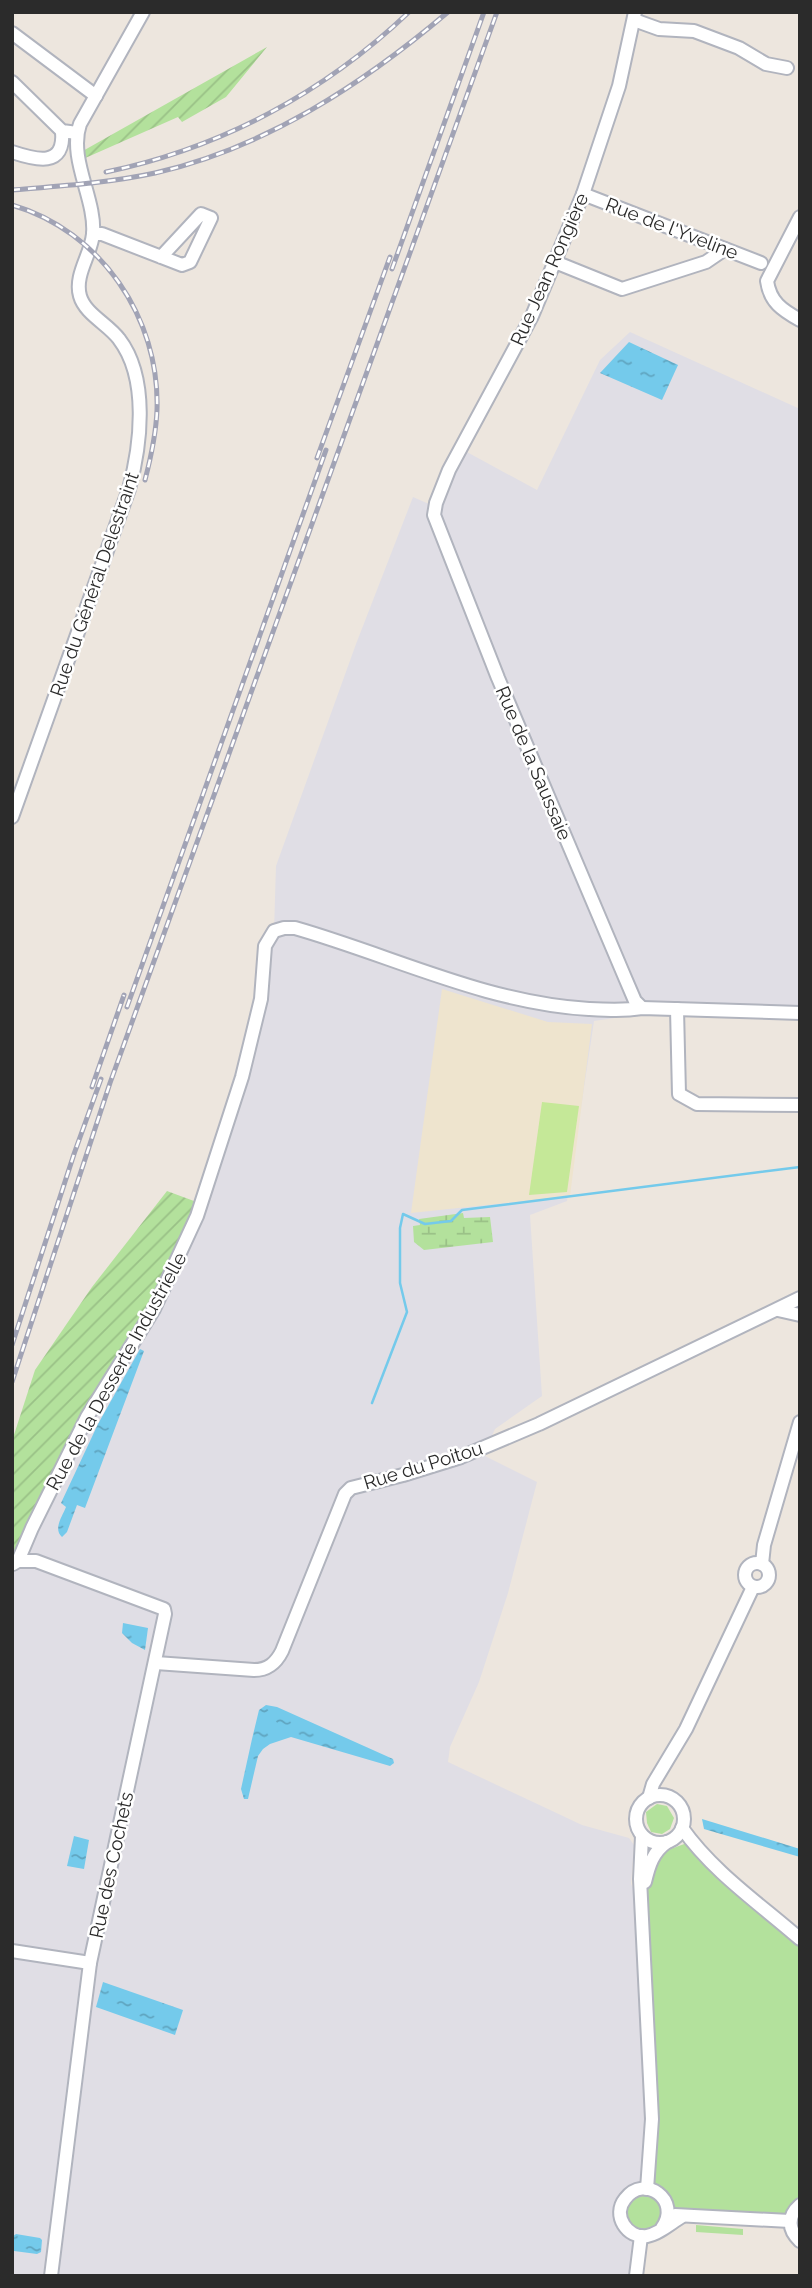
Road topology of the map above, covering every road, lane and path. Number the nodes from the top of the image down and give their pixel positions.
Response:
1 (143, 12) edge
2 (635, 16) edge
3 (12, 33) edge
4 (787, 68) dead end
5 (12, 82) edge
6 (96, 96) junction
7 (62, 131) junction
8 (77, 133) junction
9 (12, 152) edge
10 (583, 194) junction
11 (800, 217) edge
12 (93, 234) junction
13 (726, 249) junction
14 (161, 257) dead end
15 (555, 262) junction
16 (761, 262) dead end
17 (800, 320) edge
18 (434, 515) joint
19 (12, 817) edge
20 (642, 1008) junction
21 (677, 1009) junction
22 (800, 1013) edge
23 (800, 1105) edge
24 (800, 1298) edge
25 (778, 1310) junction
26 (800, 1315) edge
27 (800, 1422) edge
28 (15, 1563) edge
29 (156, 1663) junction
30 (667, 1762) junction
31 (649, 1798) junction
32 (672, 1799) junction
33 (682, 1828) junction
34 (642, 1836) junction
35 (667, 1842) junction
36 (641, 1903) junction
37 (800, 1940) edge
38 (12, 1951) edge
39 (90, 1962) junction
40 (647, 2189) junction
41 (800, 2205) edge
42 (675, 2215) junction
43 (790, 2221) junction
44 (641, 2236) junction
45 (800, 2241) edge
46 (51, 2276) edge
47 (636, 2276) edge

1 - 6 street
2 - 4 street
2 - 10 street, Rue Jean Rongière
3 - 6 street
5 - 7 street
6 - 8 street
7 - 8 street
7 - 9 street
8 - 12 street, Rue du Général Delestraint
10 - 13 street, Rue de l'Yveline
10 - 15 street, Rue Jean Rongière
11 - 17 street
12 - 14 street
12 - 19 street, Rue du Général Delestraint
13 - 15 street
13 - 16 street, Rue de l'Yveline
15 - 18 street, Rue Jean Rongière
18 - 20 street, Rue de la Saussaie
20 - 21 street, Rue de la Desserte Industrielle
20 - 28 street, Rue de la Desserte Industrielle
21 - 22 street, Rue de la Desserte Industrielle
21 - 23 street
24 - 25 street, Rue du Poitou
25 - 26 street
25 - 29 street, Rue du Poitou
27 - 30 street
28 - 29 street, Rue des Cochets
29 - 39 street, Rue des Cochets
30 - 31 street
30 - 32 street
31 - 32 street
31 - 34 street
32 - 33 street
33 - 35 street
33 - 37 street
34 - 35 street
34 - 36 street
35 - 36 street
36 - 40 street
38 - 39 street
39 - 46 street, Rue des Cochets
40 - 42 street
40 - 44 street
41 - 43 street
42 - 43 street
42 - 44 street
43 - 45 street
44 - 47 street

